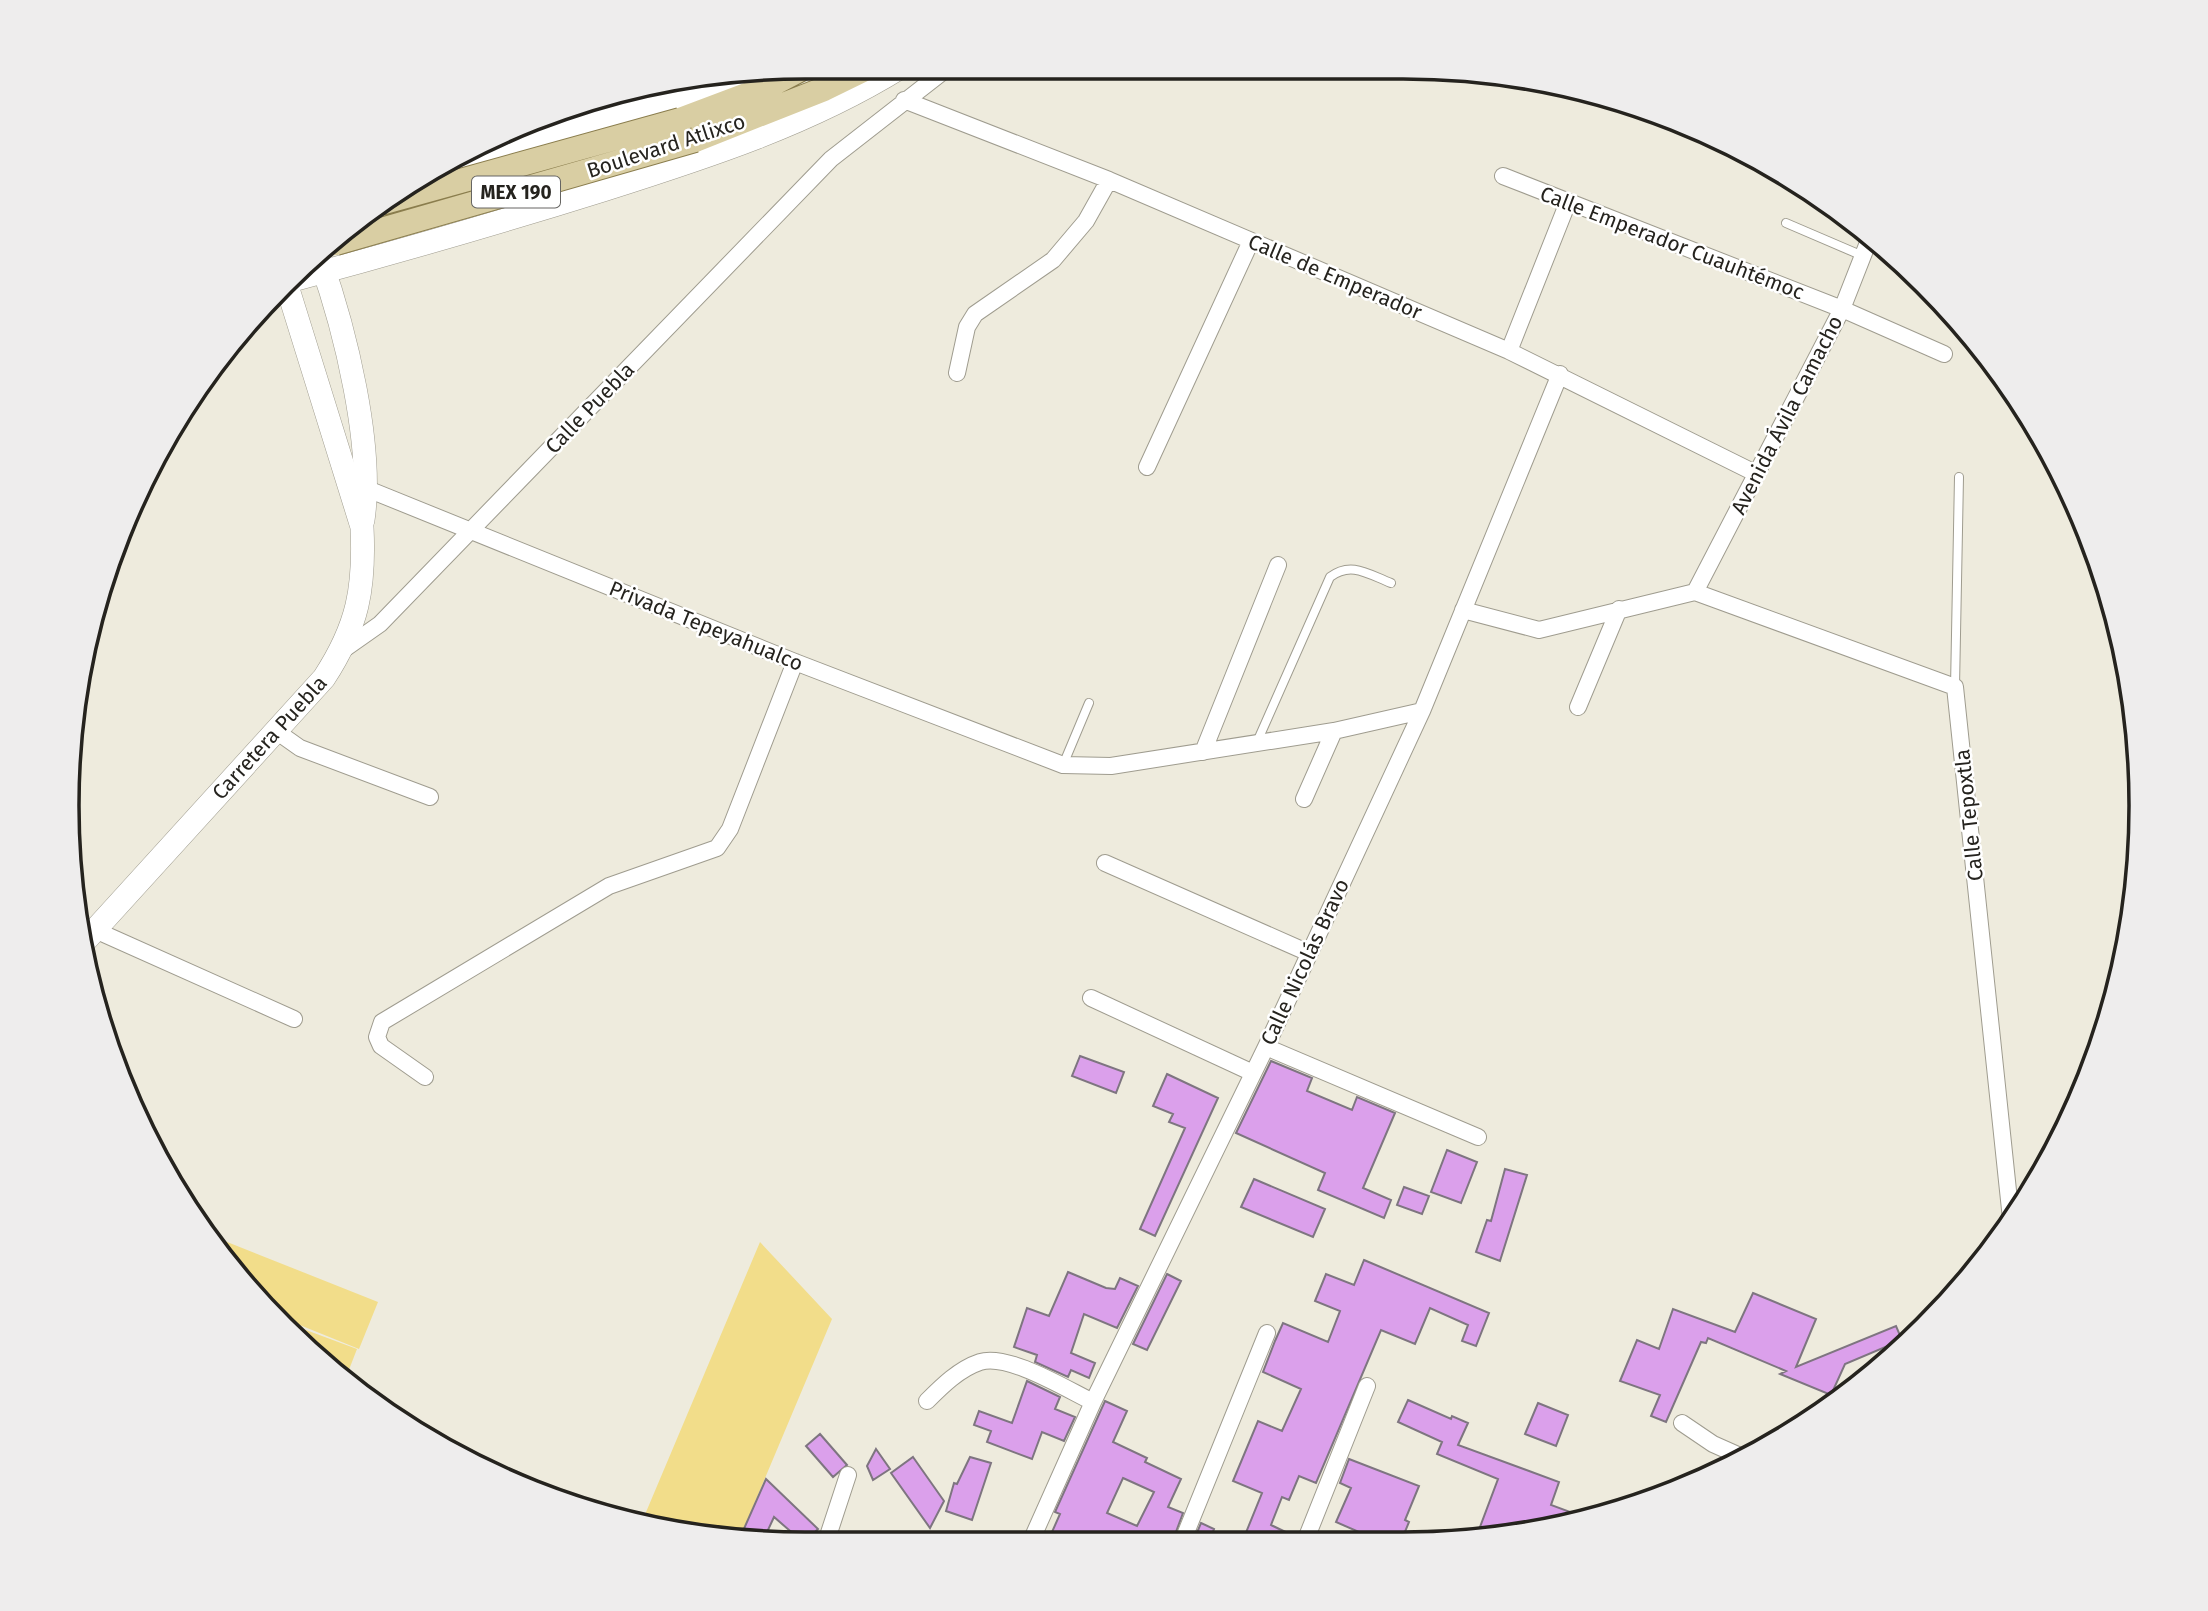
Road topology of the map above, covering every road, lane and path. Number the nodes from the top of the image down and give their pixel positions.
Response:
1 (844, 79) edge
2 (881, 79) edge
3 (932, 79) edge
4 (780, 80) edge
5 (719, 84) edge
6 (904, 100) junction
7 (687, 130) junction
8 (492, 150) edge
9 (1503, 176) dead end
10 (1109, 180) junction
11 (410, 196) edge
12 (408, 197) edge
13 (1568, 202) junction
14 (1786, 223) dead end
15 (352, 238) edge
16 (1251, 241) junction
17 (418, 246) junction
18 (1867, 247) edge
19 (1863, 256) junction
20 (374, 259) junction
21 (322, 264) edge
22 (290, 294) edge
23 (1842, 309) junction
24 (336, 311) junction
25 (1509, 351) junction
26 (1944, 354) dead end
27 (957, 373) dead end
28 (1560, 374) junction
29 (1147, 467) dead end
30 (1757, 474) junction
31 (1959, 477) dead end
32 (357, 489) junction
33 (472, 531) junction
34 (1278, 565) dead end
35 (1391, 583) dead end
36 (1695, 592) junction
37 (1619, 609) junction
38 (1463, 610) junction
39 (342, 650) junction
40 (795, 662) junction
41 (1955, 687) junction
42 (1088, 702) dead end
43 (1578, 707) dead end
44 (1422, 711) junction
45 (1334, 731) junction
46 (276, 732) junction
47 (1257, 742) junction
48 (1203, 752) junction
49 (1063, 765) junction
50 (430, 797) dead end
51 (1304, 799) dead end
52 (1105, 863) dead end
53 (91, 934) edge
54 (91, 937) edge
55 (1309, 953) junction
56 (1091, 998) dead end
57 (294, 1019) dead end
58 (1266, 1047) junction
59 (1253, 1073) junction
60 (425, 1077) dead end
61 (1478, 1137) dead end
62 (2010, 1205) edge
63 (1267, 1333) dead end
64 (1367, 1386) dead end
65 (927, 1401) dead end
66 (1093, 1402) junction
67 (1682, 1423) dead end
68 (1732, 1453) edge
69 (849, 1475) dead end
70 (830, 1532) edge
71 (1035, 1532) edge
72 (1186, 1532) edge
73 (1309, 1532) edge

1 - 7 main road, Boulevard Atlixco / MEX 190
2 - 17 main road
3 - 6 street, Calle Puebla
4 - 7 main road, MEX 190
5 - 8 main road
6 - 10 street, Calle de Emperador
6 - 33 street, Calle Puebla
7 - 11 main road, MEX 190, bridge
7 - 15 main road, Boulevard Atlixco / MEX 190, bridge
9 - 13 street, Calle Emperador Cuauhtémoc
10 - 16 street, Calle de Emperador
10 - 27 street
12 - 17 main road
13 - 23 street, Calle Emperador Cuauhtémoc
13 - 25 street
14 - 19 lane
16 - 25 street, Calle de Emperador
16 - 29 street
17 - 20 main road
18 - 19 street, Avenida Ávila Camacho
19 - 23 street, Avenida Ávila Camacho
20 - 21 main road
20 - 24 main road
21 - 24 main road
22 - 32 main road
23 - 26 street, Calle Emperador Cuauhtémoc
23 - 30 street, Avenida Ávila Camacho
24 - 32 main road
25 - 28 street, Calle de Emperador
28 - 30 street, Calle de Emperador
28 - 38 street, Calle Nicolás Bravo
30 - 36 street, Avenida Ávila Camacho
31 - 41 lane
32 - 33 street, Privada Tepeyahualco
32 - 39 main road, Carretera Puebla
33 - 39 street, Calle Puebla
33 - 40 street, Privada Tepeyahualco
34 - 48 street
35 - 47 lane
36 - 37 street
36 - 41 street
37 - 38 street
37 - 43 street
38 - 44 street, Calle Nicolás Bravo
39 - 46 main road, Carretera Puebla
40 - 49 street, Privada Tepeyahualco
40 - 60 street
41 - 62 street, Calle Tepoxtla
42 - 49 lane
44 - 45 street, Privada Tepeyahualco
44 - 55 street, Calle Nicolás Bravo
45 - 47 street, Privada Tepeyahualco
45 - 51 street
46 - 50 street
46 - 53 main road, Carretera Puebla
47 - 48 street, Privada Tepeyahualco
48 - 49 street, Privada Tepeyahualco
52 - 55 street
54 - 57 street
55 - 58 street, Calle Nicolás Bravo
56 - 59 street
58 - 59 street, Calle Nicolás Bravo
58 - 61 street
59 - 66 street, Calle Nicolás Bravo
63 - 72 street
64 - 73 street
65 - 66 street
66 - 71 street, Calle Nicolás Bravo
67 - 68 street
69 - 70 street

